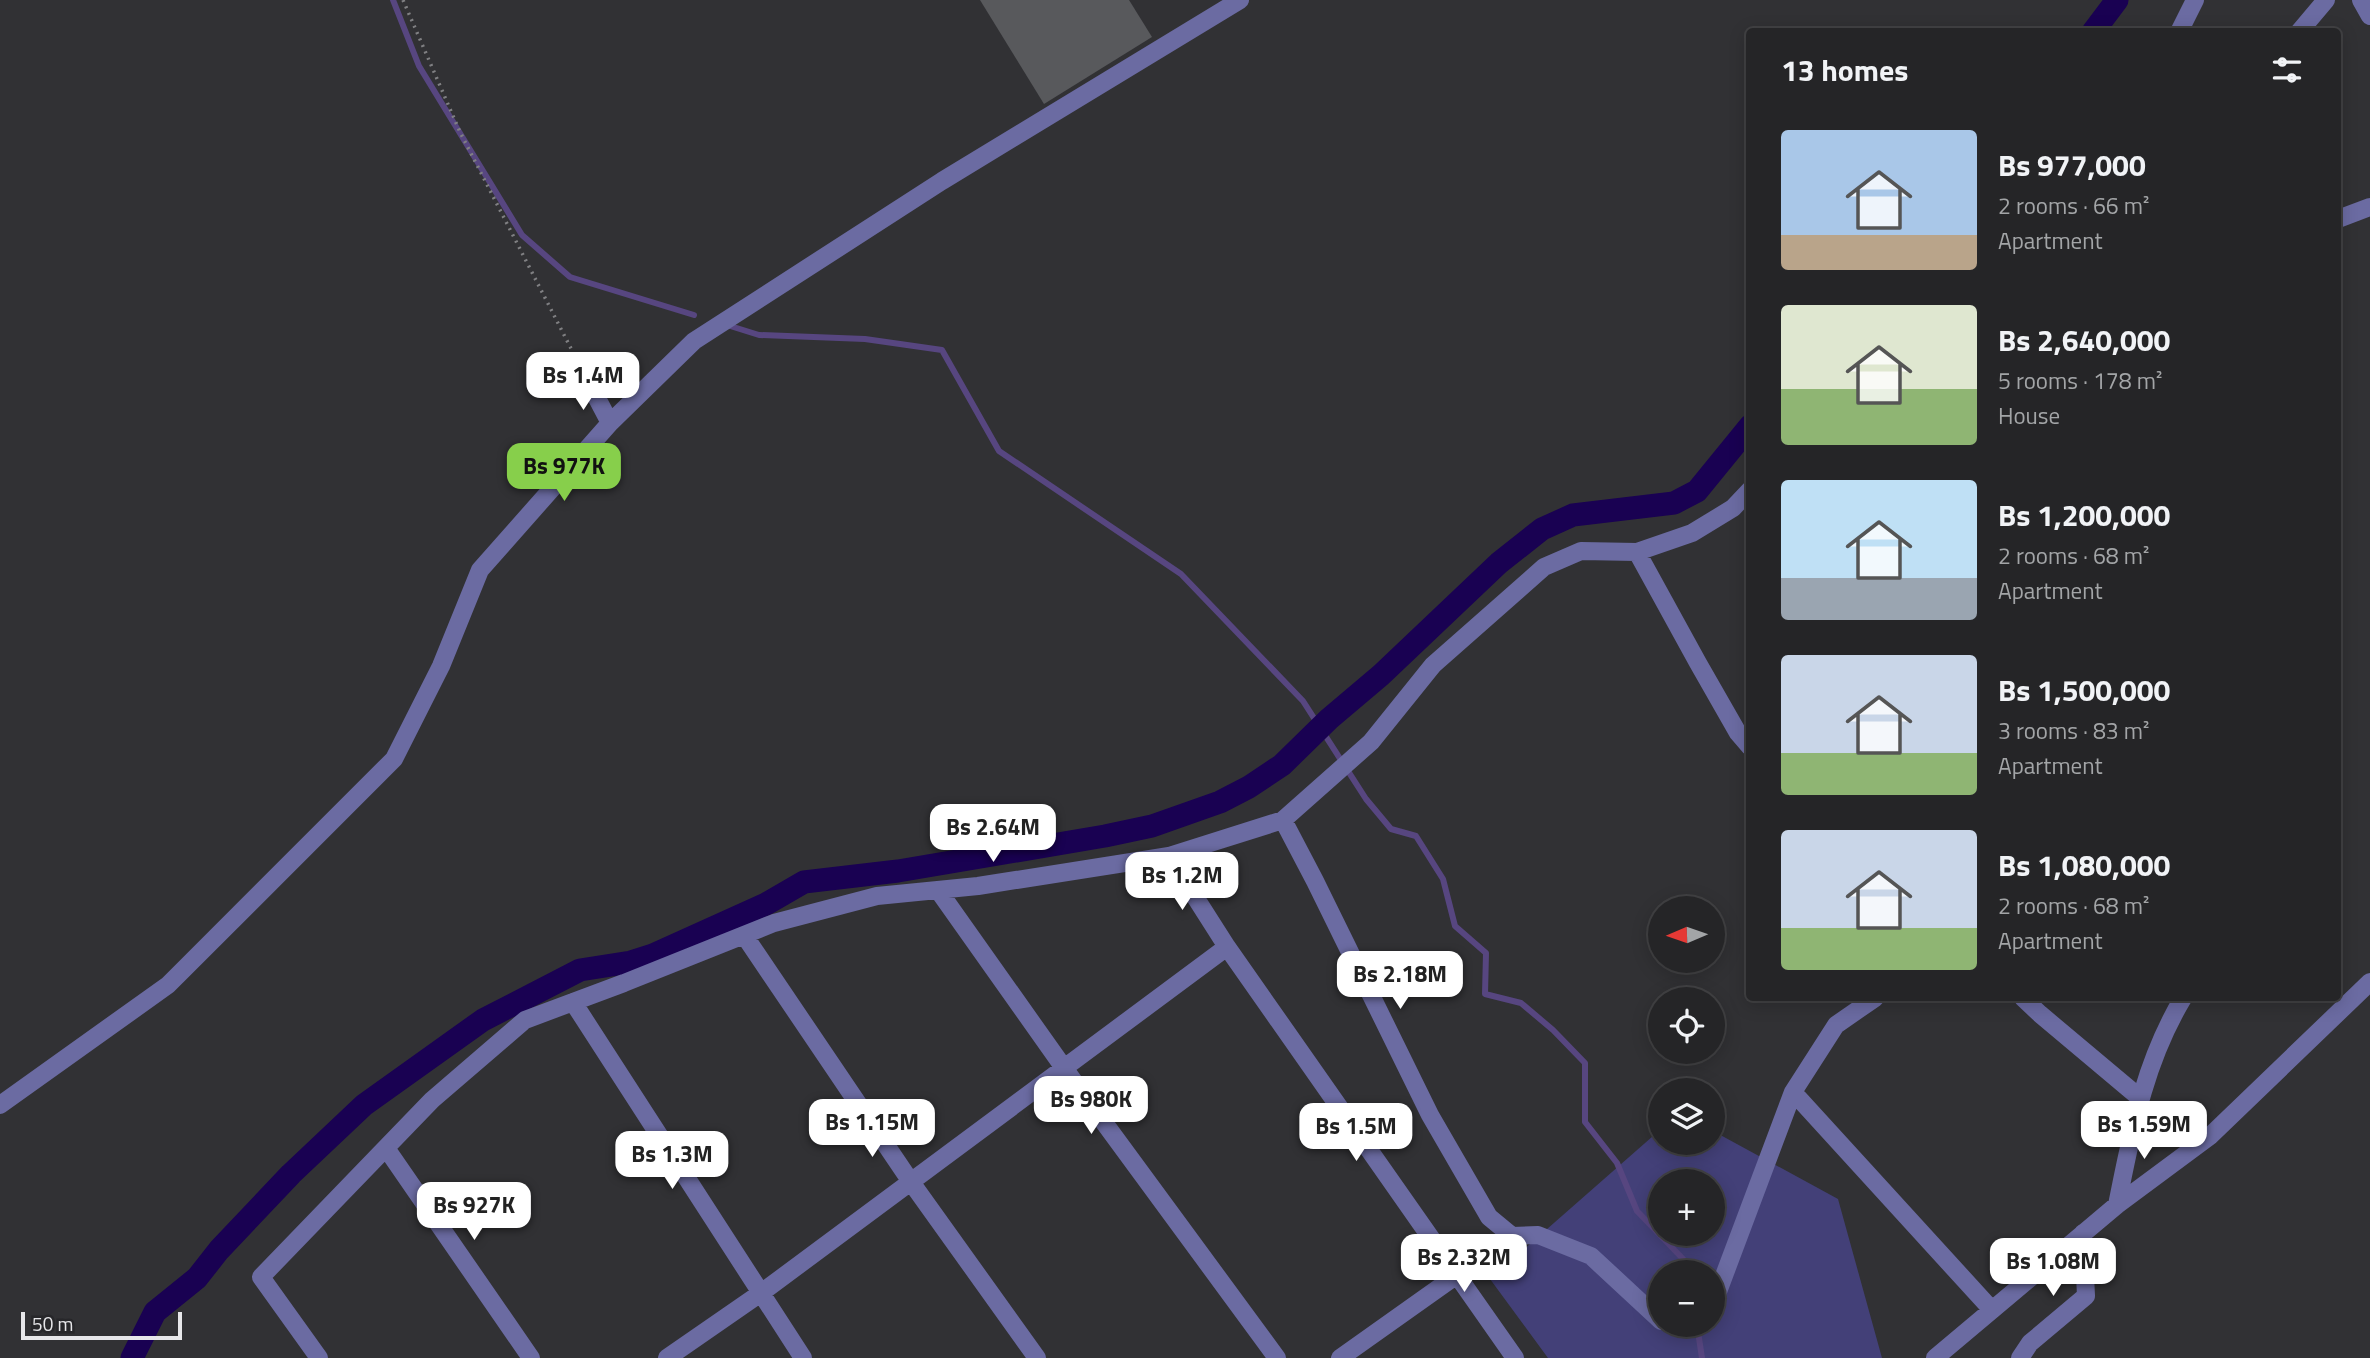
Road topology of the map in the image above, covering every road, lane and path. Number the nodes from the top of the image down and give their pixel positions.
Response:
1 (402, 0) edge
2 (1240, 0) edge
3 (2195, 0) edge
4 (2326, 0) edge
5 (2361, 0) edge
6 (2370, 16) edge
7 (2182, 28) edge
8 (2302, 28) edge
9 (2370, 207) edge
10 (2341, 218) edge
11 (589, 383) joint
12 (610, 423) junction
13 (1746, 494) edge
14 (1637, 552) junction
15 (1746, 741) edge
16 (1283, 820) junction
17 (1169, 856) junction
18 (938, 890) junction
19 (744, 935) junction
20 (1227, 947) junction
21 (2370, 982) edge
22 (1871, 1001) edge
23 (2026, 1001) edge
24 (2181, 1001) edge
25 (573, 1002) junction
26 (1064, 1068) junction
27 (1793, 1092) junction
28 (2140, 1098) junction
29 (0, 1105) edge
30 (386, 1148) junction
31 (911, 1182) junction
32 (2117, 1205) junction
33 (2083, 1233) junction
34 (1512, 1236) junction
35 (1725, 1273) edge
36 (1458, 1275) junction
37 (761, 1293) junction
38 (1648, 1309) edge
39 (1992, 1310) junction
40 (319, 1358) edge
41 (531, 1358) edge
42 (667, 1358) edge
43 (803, 1358) edge
44 (1037, 1358) edge
45 (1277, 1358) edge
46 (1340, 1358) edge
47 (1515, 1358) edge
48 (1935, 1358) edge
49 (2020, 1358) edge

1 - 11 path
2 - 12 street
3 - 7 street
4 - 8 street
5 - 6 street
9 - 10 street
11 - 12 street
12 - 29 street
13 - 14 street
14 - 15 street
14 - 16 street
16 - 17 street
16 - 34 street
17 - 18 street
17 - 20 street
18 - 19 street
18 - 26 street
19 - 25 street
19 - 31 street
20 - 26 street
20 - 36 street
21 - 32 street
22 - 27 street
23 - 28 street
24 - 28 street
25 - 30 street
25 - 37 street
26 - 31 street
26 - 45 street
27 - 35 street
27 - 39 street
28 - 32 street
30 - 40 street
30 - 41 street
31 - 37 street
31 - 44 street
32 - 33 street
33 - 39 street
33 - 49 street
34 - 36 street
34 - 38 street
36 - 46 street
36 - 47 street
37 - 42 street
37 - 43 street
39 - 48 street

